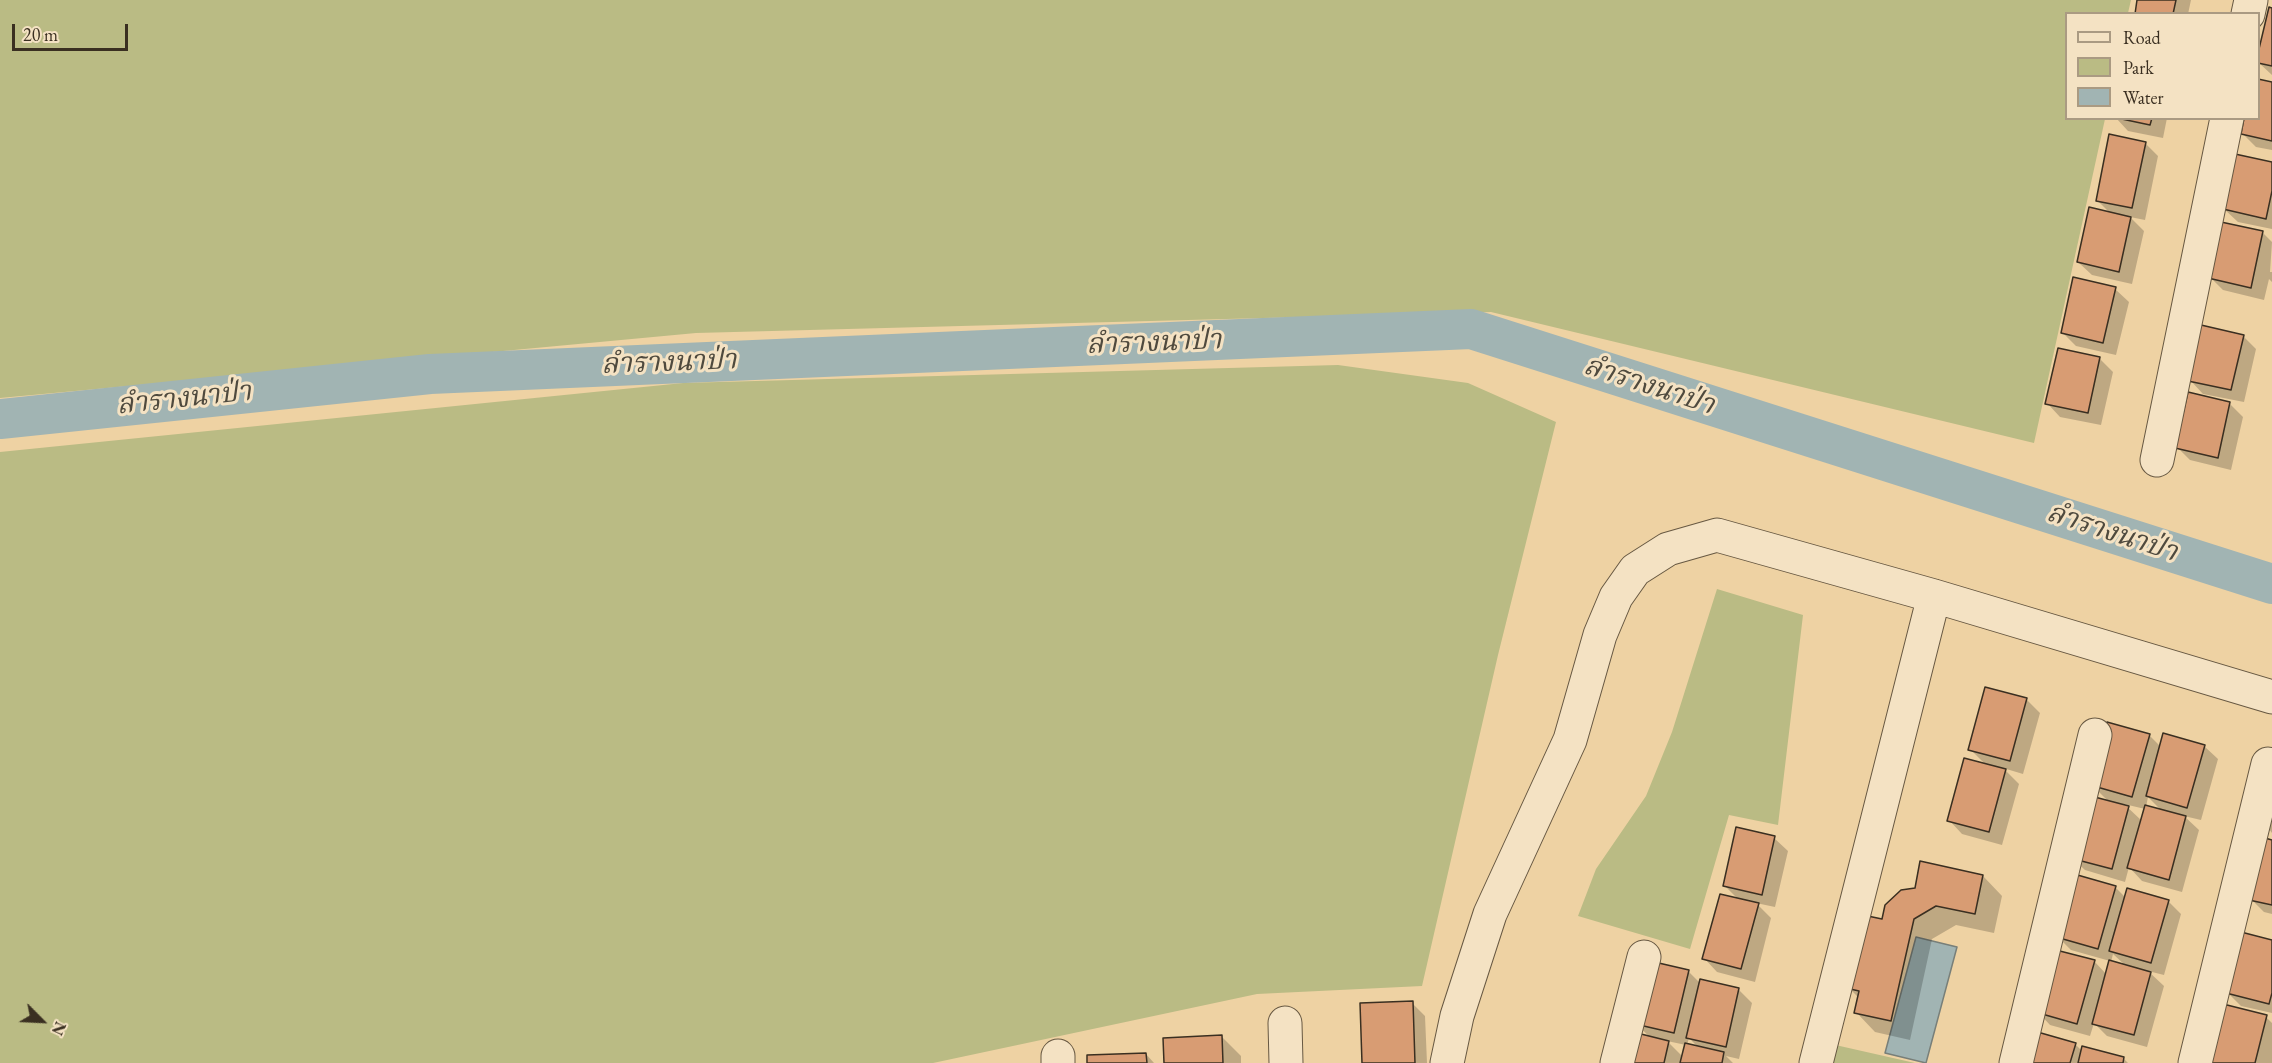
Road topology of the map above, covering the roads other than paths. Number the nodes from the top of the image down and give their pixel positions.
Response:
1 (2227, 120) edge
2 (2157, 460) dead end
3 (1934, 596) junction
4 (2272, 697) edge
5 (2095, 735) dead end
6 (2268, 764) dead end
7 (1644, 957) dead end
8 (1285, 1023) dead end
9 (1286, 1063) edge
10 (1447, 1063) edge
11 (1617, 1063) edge
12 (1816, 1063) edge
13 (2016, 1063) edge
14 (2195, 1063) edge

1 - 2 street
3 - 4 street
3 - 10 street
3 - 12 street
5 - 13 street
6 - 14 street
7 - 11 street
8 - 9 street

